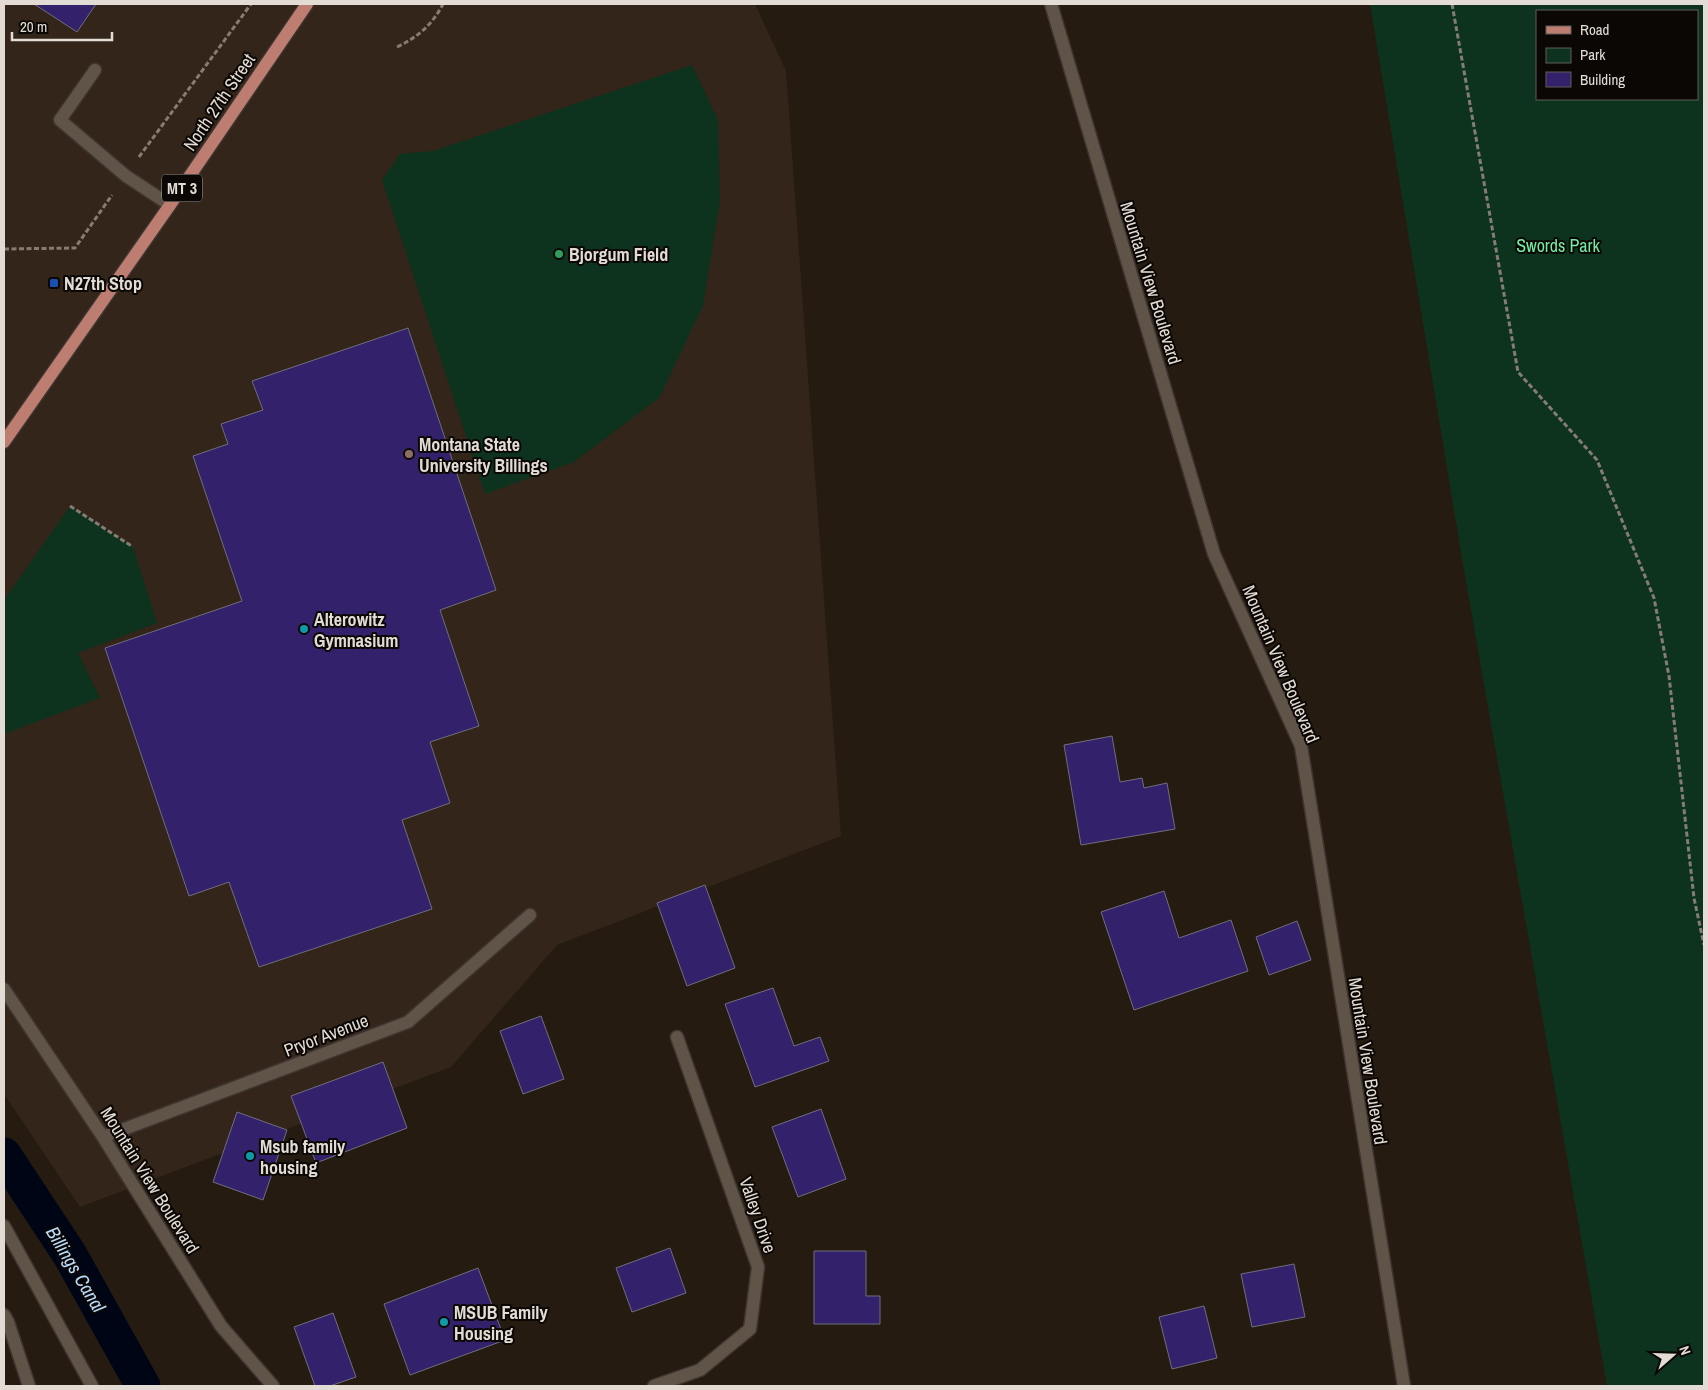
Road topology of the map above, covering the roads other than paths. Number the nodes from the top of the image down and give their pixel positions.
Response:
1 (307, 4) edge
2 (1051, 4) edge
3 (95, 70) dead end
4 (170, 205) junction
5 (4, 442) edge
6 (530, 915) dead end
7 (4, 989) edge
8 (677, 1037) dead end
9 (103, 1137) junction
10 (4, 1226) edge
11 (4, 1315) edge
12 (29, 1386) edge
13 (92, 1386) edge
14 (273, 1386) edge
15 (654, 1386) edge
16 (1404, 1386) edge

1 - 4 main road, North 27th Street / MT 3
2 - 16 street, Mountain View Boulevard
3 - 4 street
4 - 5 main road, North 27th Street / MT 3
6 - 9 street, Pryor Avenue
7 - 9 street, Mountain View Boulevard
8 - 15 street, Valley Drive
9 - 14 street, Mountain View Boulevard
10 - 13 street
11 - 12 street

